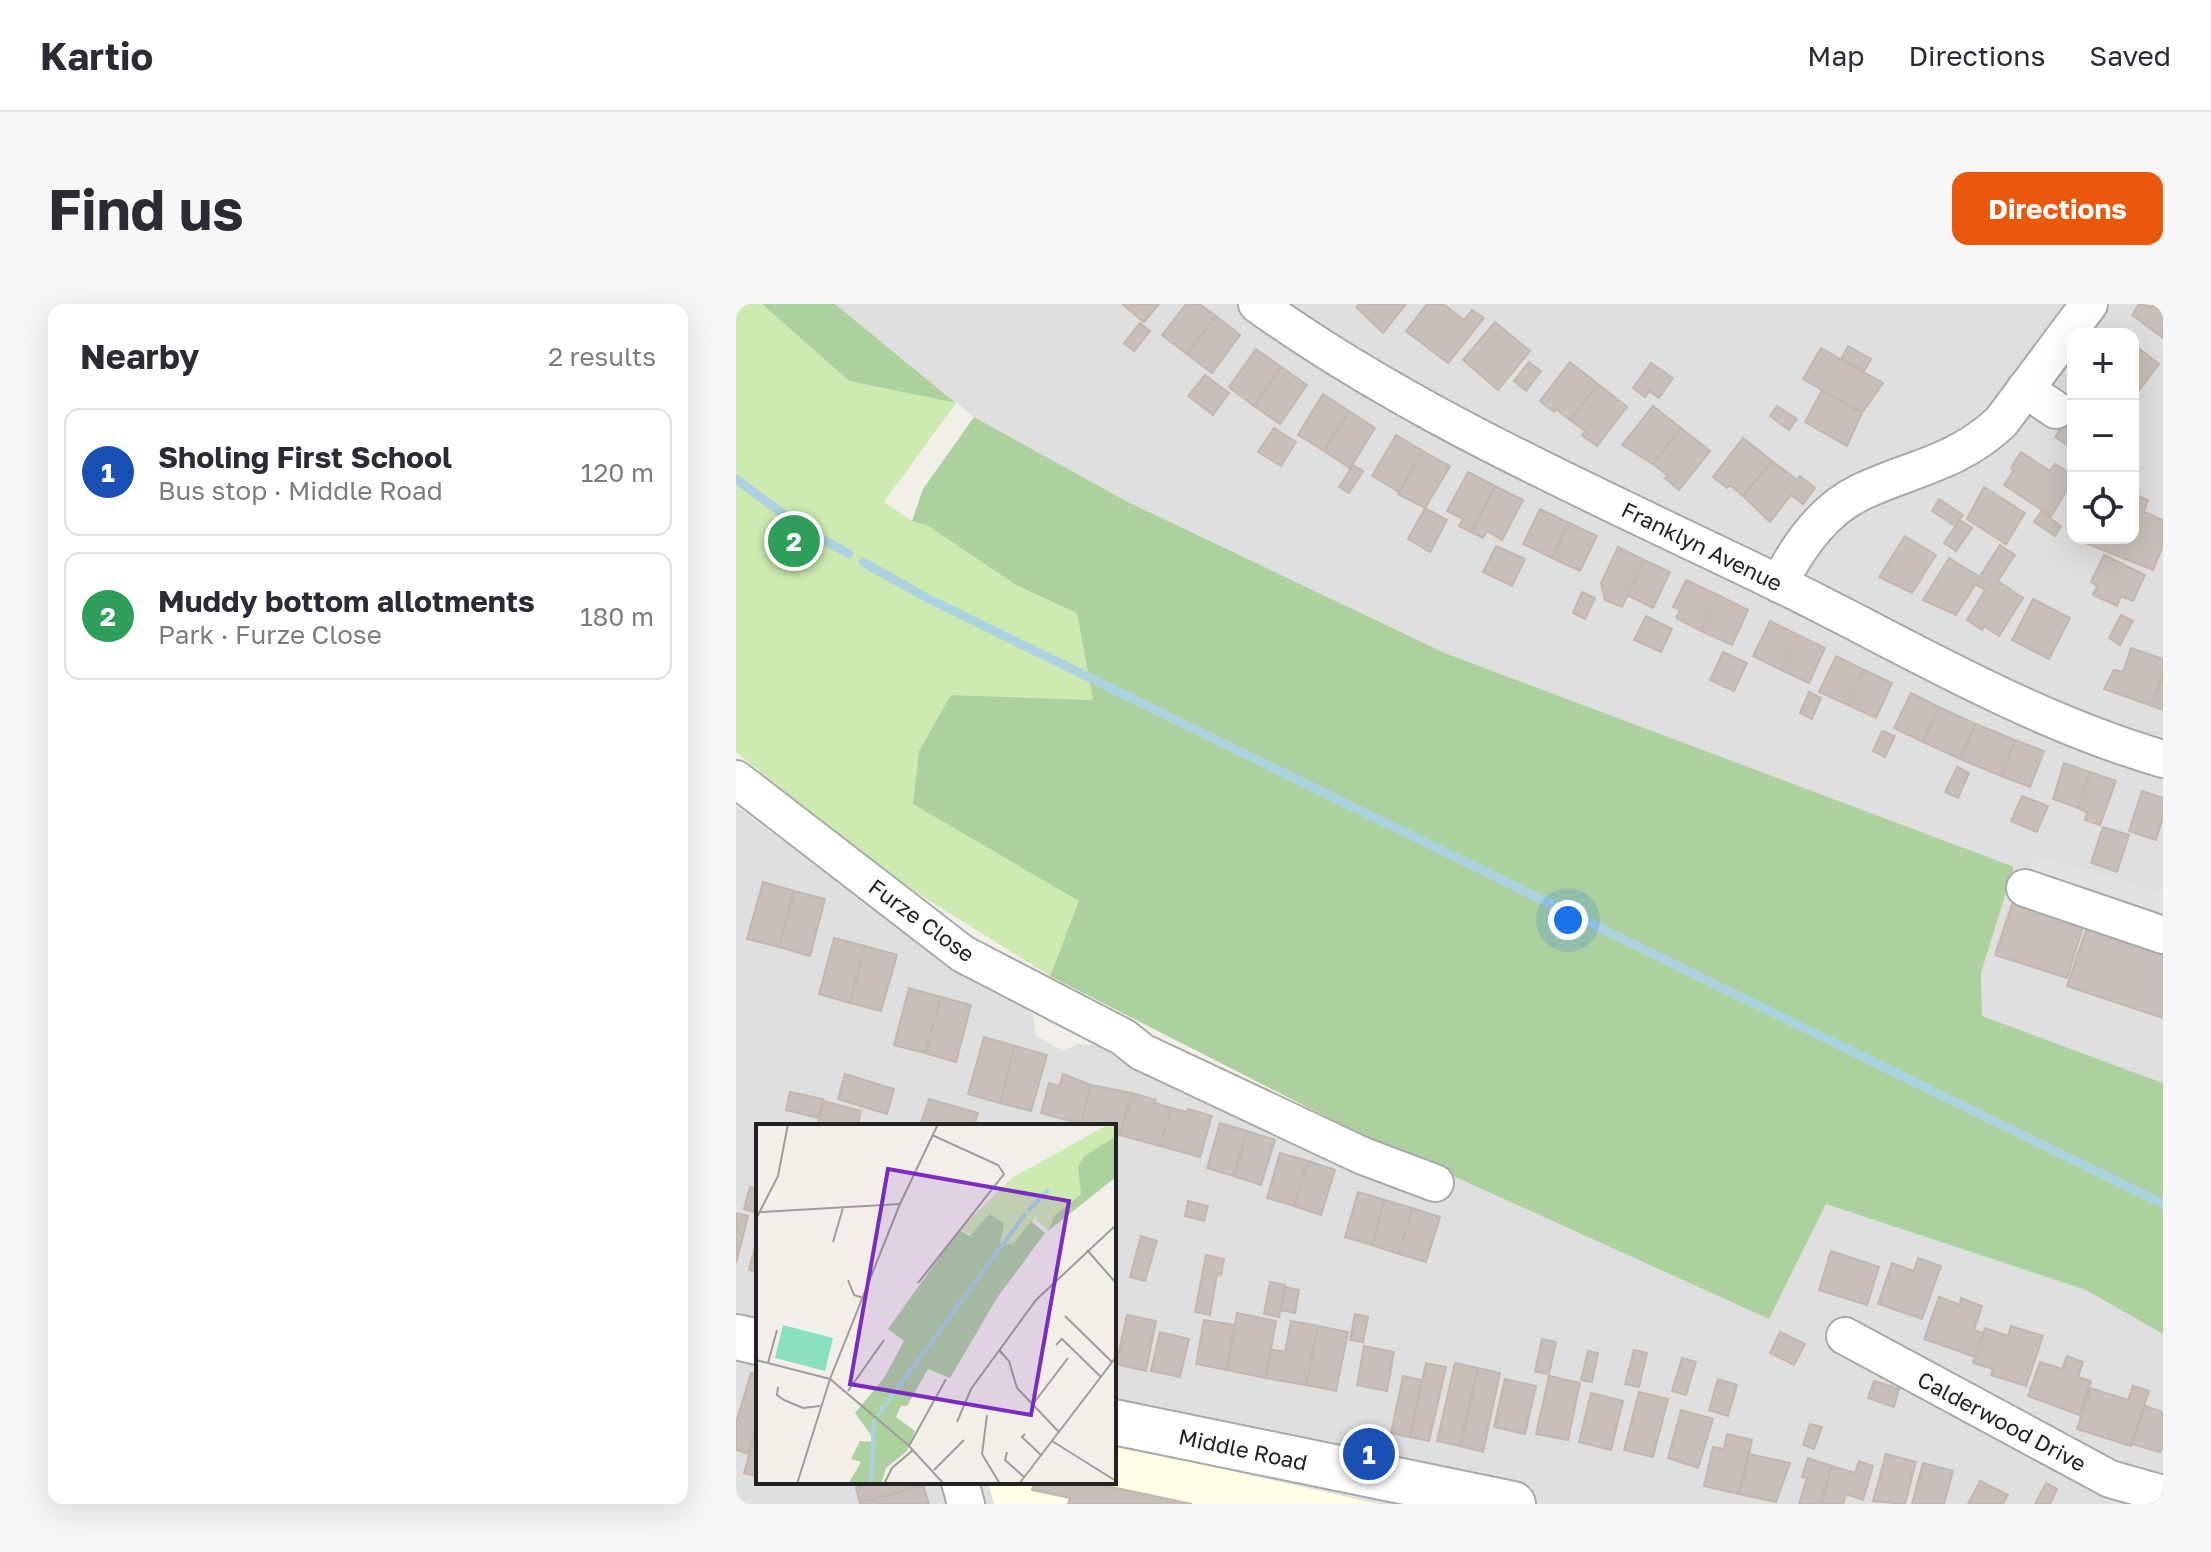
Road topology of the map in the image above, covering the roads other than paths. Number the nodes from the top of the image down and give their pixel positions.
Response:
1 (1257, 304) edge
2 (2089, 304) edge
3 (2025, 389) junction
4 (2056, 410) dead end
5 (1779, 584) junction
6 (2163, 759) edge
7 (736, 779) edge
8 (2025, 888) dead end
9 (2163, 935) edge
10 (1435, 1183) dead end
11 (1845, 1336) dead end
12 (736, 1337) edge
13 (756, 1342) edge
14 (1116, 1422) edge
15 (961, 1484) edge
16 (2163, 1494) edge
17 (966, 1504) edge
18 (1513, 1504) edge

1 - 5 street, Franklyn Avenue
2 - 3 street
3 - 4 street
3 - 5 street
5 - 6 street, Franklyn Avenue
7 - 10 street, Furze Close
8 - 9 street
11 - 16 street, Calderwood Drive
12 - 13 street
14 - 18 street, Middle Road
15 - 17 street

